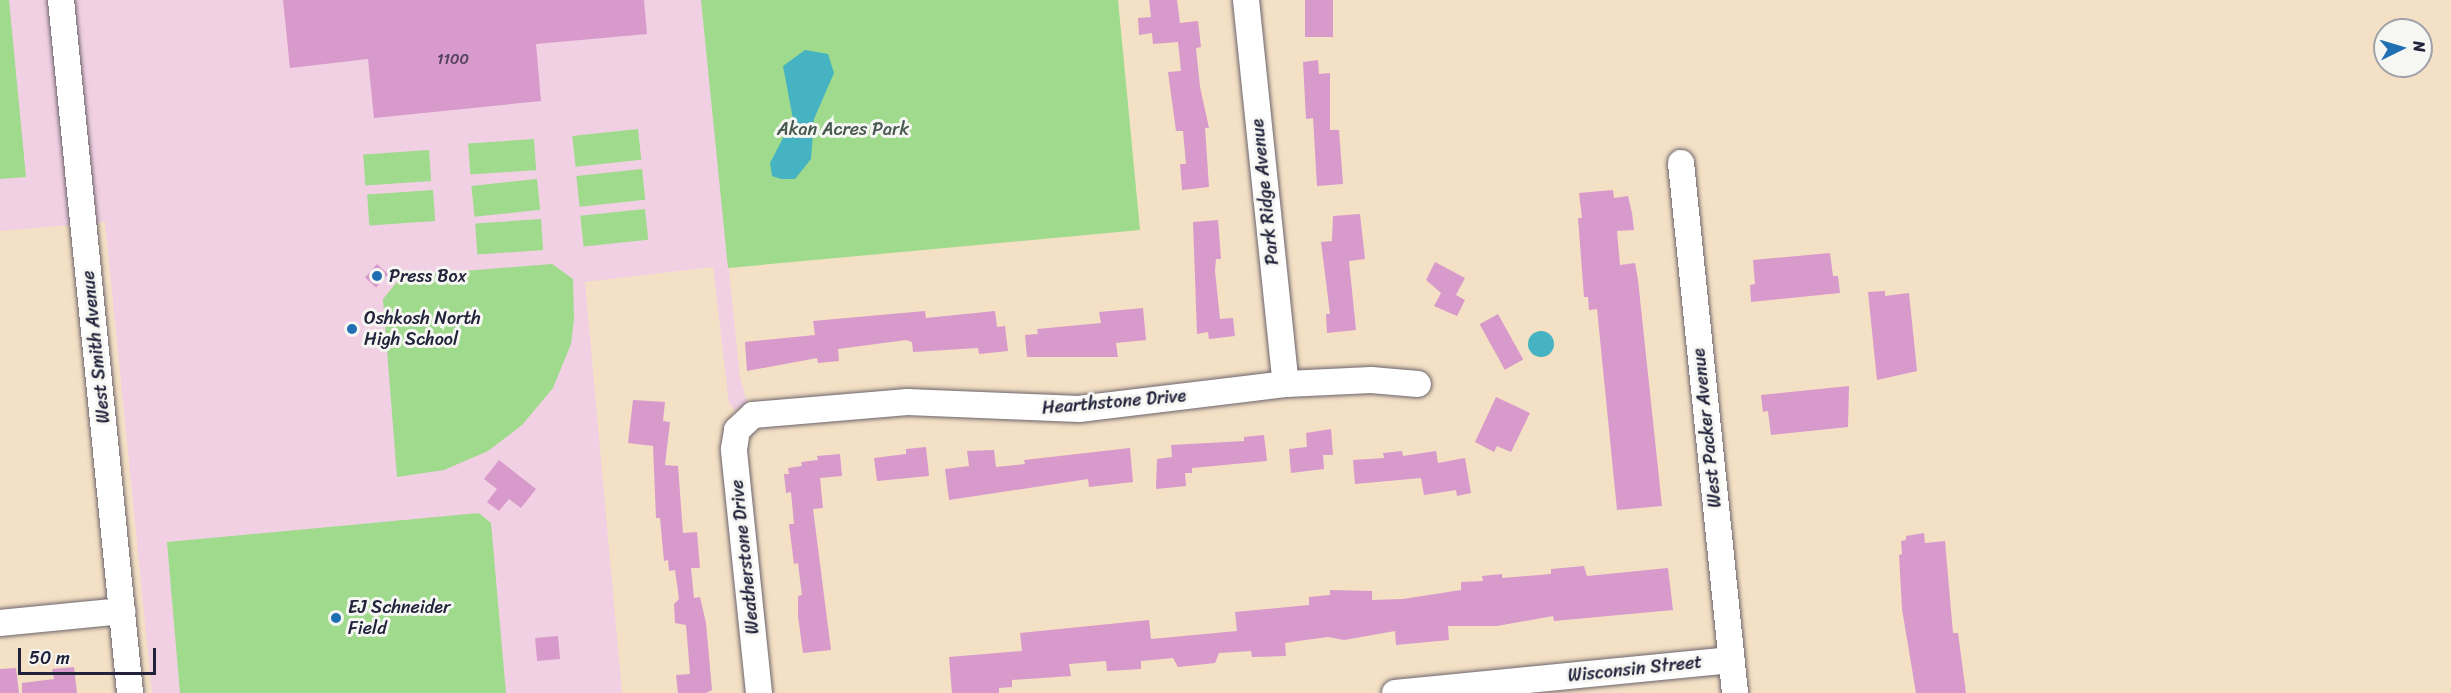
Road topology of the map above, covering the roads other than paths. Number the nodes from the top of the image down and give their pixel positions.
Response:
1 (61, 0) edge
2 (1246, 0) edge
3 (1681, 164) dead end
4 (1286, 384) junction
5 (1418, 384) dead end
6 (741, 424) joint
7 (122, 611) junction
8 (0, 623) edge
9 (1731, 660) junction
10 (130, 693) edge
11 (759, 693) edge
12 (1395, 693) edge
13 (1735, 693) edge

1 - 7 street, West Smith Avenue
2 - 4 street, Park Ridge Avenue
3 - 9 street, West Packer Avenue
4 - 5 street, Hearthstone Drive
4 - 6 street, Hearthstone Drive
6 - 11 street, Weatherstone Drive
7 - 8 street
7 - 10 street, West Smith Avenue
9 - 12 street, Wisconsin Street
9 - 13 street, West Packer Avenue

